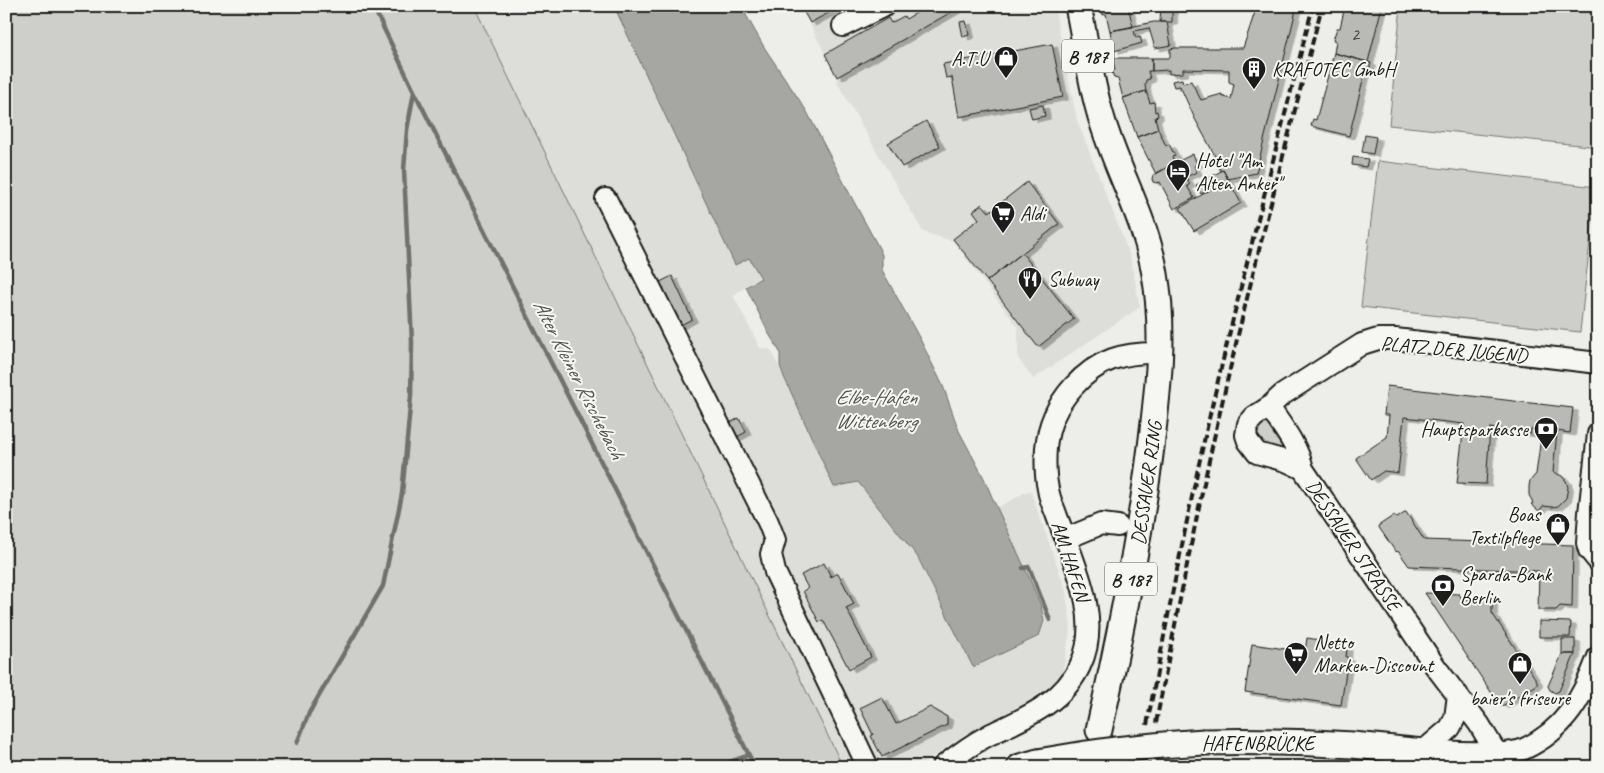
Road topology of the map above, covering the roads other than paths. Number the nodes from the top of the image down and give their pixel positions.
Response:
1 (884, 6) edge
2 (1078, 6) edge
3 (843, 26) dead end
4 (606, 199) dead end
5 (1160, 353) junction
6 (1598, 363) edge
7 (1269, 407) junction
8 (1598, 434) edge
9 (1303, 468) junction
10 (1118, 526) dead end
11 (1065, 539) junction
12 (1598, 561) edge
13 (1598, 657) edge
14 (1458, 695) junction
15 (1099, 730) dead end
16 (1422, 752) junction
17 (1501, 760) edge
18 (1029, 764) edge
19 (868, 767) edge
20 (942, 767) edge

1 - 3 street
2 - 5 main road, B 187
4 - 19 street
5 - 11 street, AM HAFEN
5 - 15 main road, DESSAUER RING / B 187
6 - 7 street, PLATZ DER JUGEND
7 - 9 street, DESSAUER STRASSE
7 - 9 street, DESSAUER STRASSE
8 - 12 street
9 - 14 street, DESSAUER STRASSE
10 - 11 street
11 - 20 street, AM HAFEN
13 - 17 street
14 - 16 street
14 - 17 street, DESSAUER STRASSE
16 - 17 main road, HAFENBRÜCKE
16 - 18 main road, HAFENBRÜCKE, bridge

